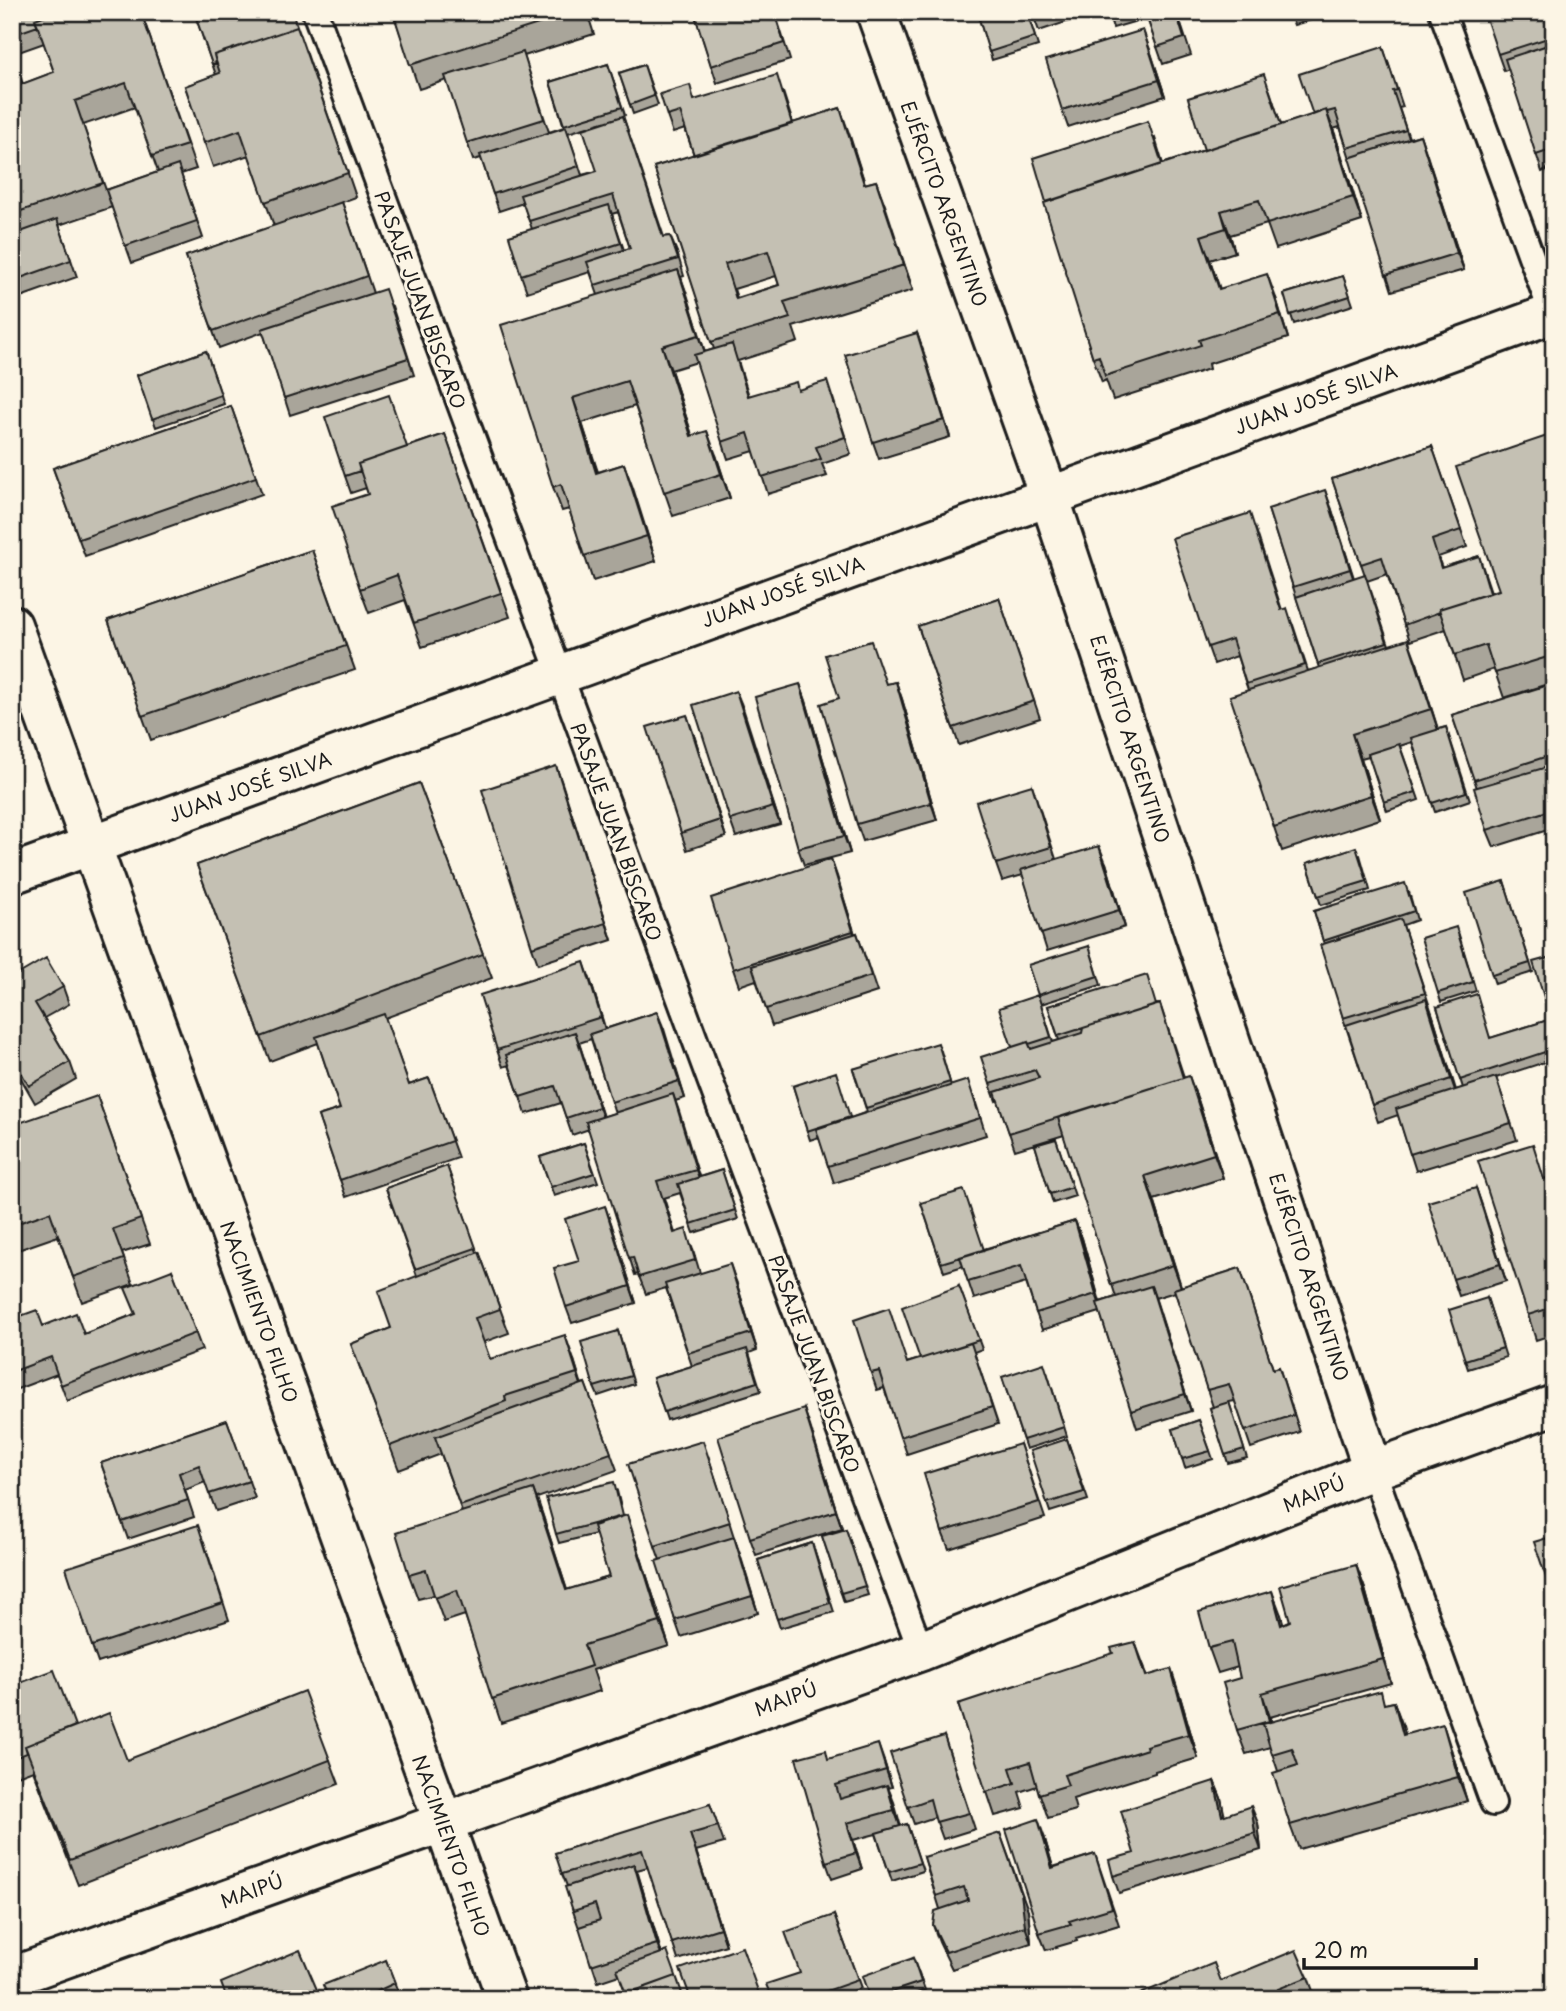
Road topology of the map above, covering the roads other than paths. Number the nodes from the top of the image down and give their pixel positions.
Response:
1 (315, 12) edge
2 (876, 12) edge
3 (1442, 12) edge
4 (1553, 315) edge
5 (1049, 496) junction
6 (12, 625) edge
7 (557, 674) junction
8 (92, 846) junction
9 (12, 874) edge
10 (1554, 1405) edge
11 (1373, 1470) junction
12 (921, 1651) junction
13 (1493, 1803) dead end
14 (442, 1823) junction
15 (12, 1977) edge
16 (507, 1999) edge

1 - 7 lane, PASAJE JUAN BISCARO
2 - 5 street, EJÉRCITO ARGENTINO
3 - 4 lane
4 - 5 street, JUAN JOSÉ SILVA
5 - 7 street, JUAN JOSÉ SILVA
5 - 11 street, EJÉRCITO ARGENTINO
6 - 8 street, NACIMIENTO FILHO
7 - 8 street, JUAN JOSÉ SILVA
7 - 12 lane, PASAJE JUAN BISCARO
8 - 9 street, JUAN JOSÉ SILVA
8 - 14 street, NACIMIENTO FILHO
10 - 11 street, MAIPÚ
11 - 12 street, MAIPÚ
11 - 13 lane
12 - 14 street, MAIPÚ
14 - 15 street, MAIPÚ
14 - 16 street, NACIMIENTO FILHO

